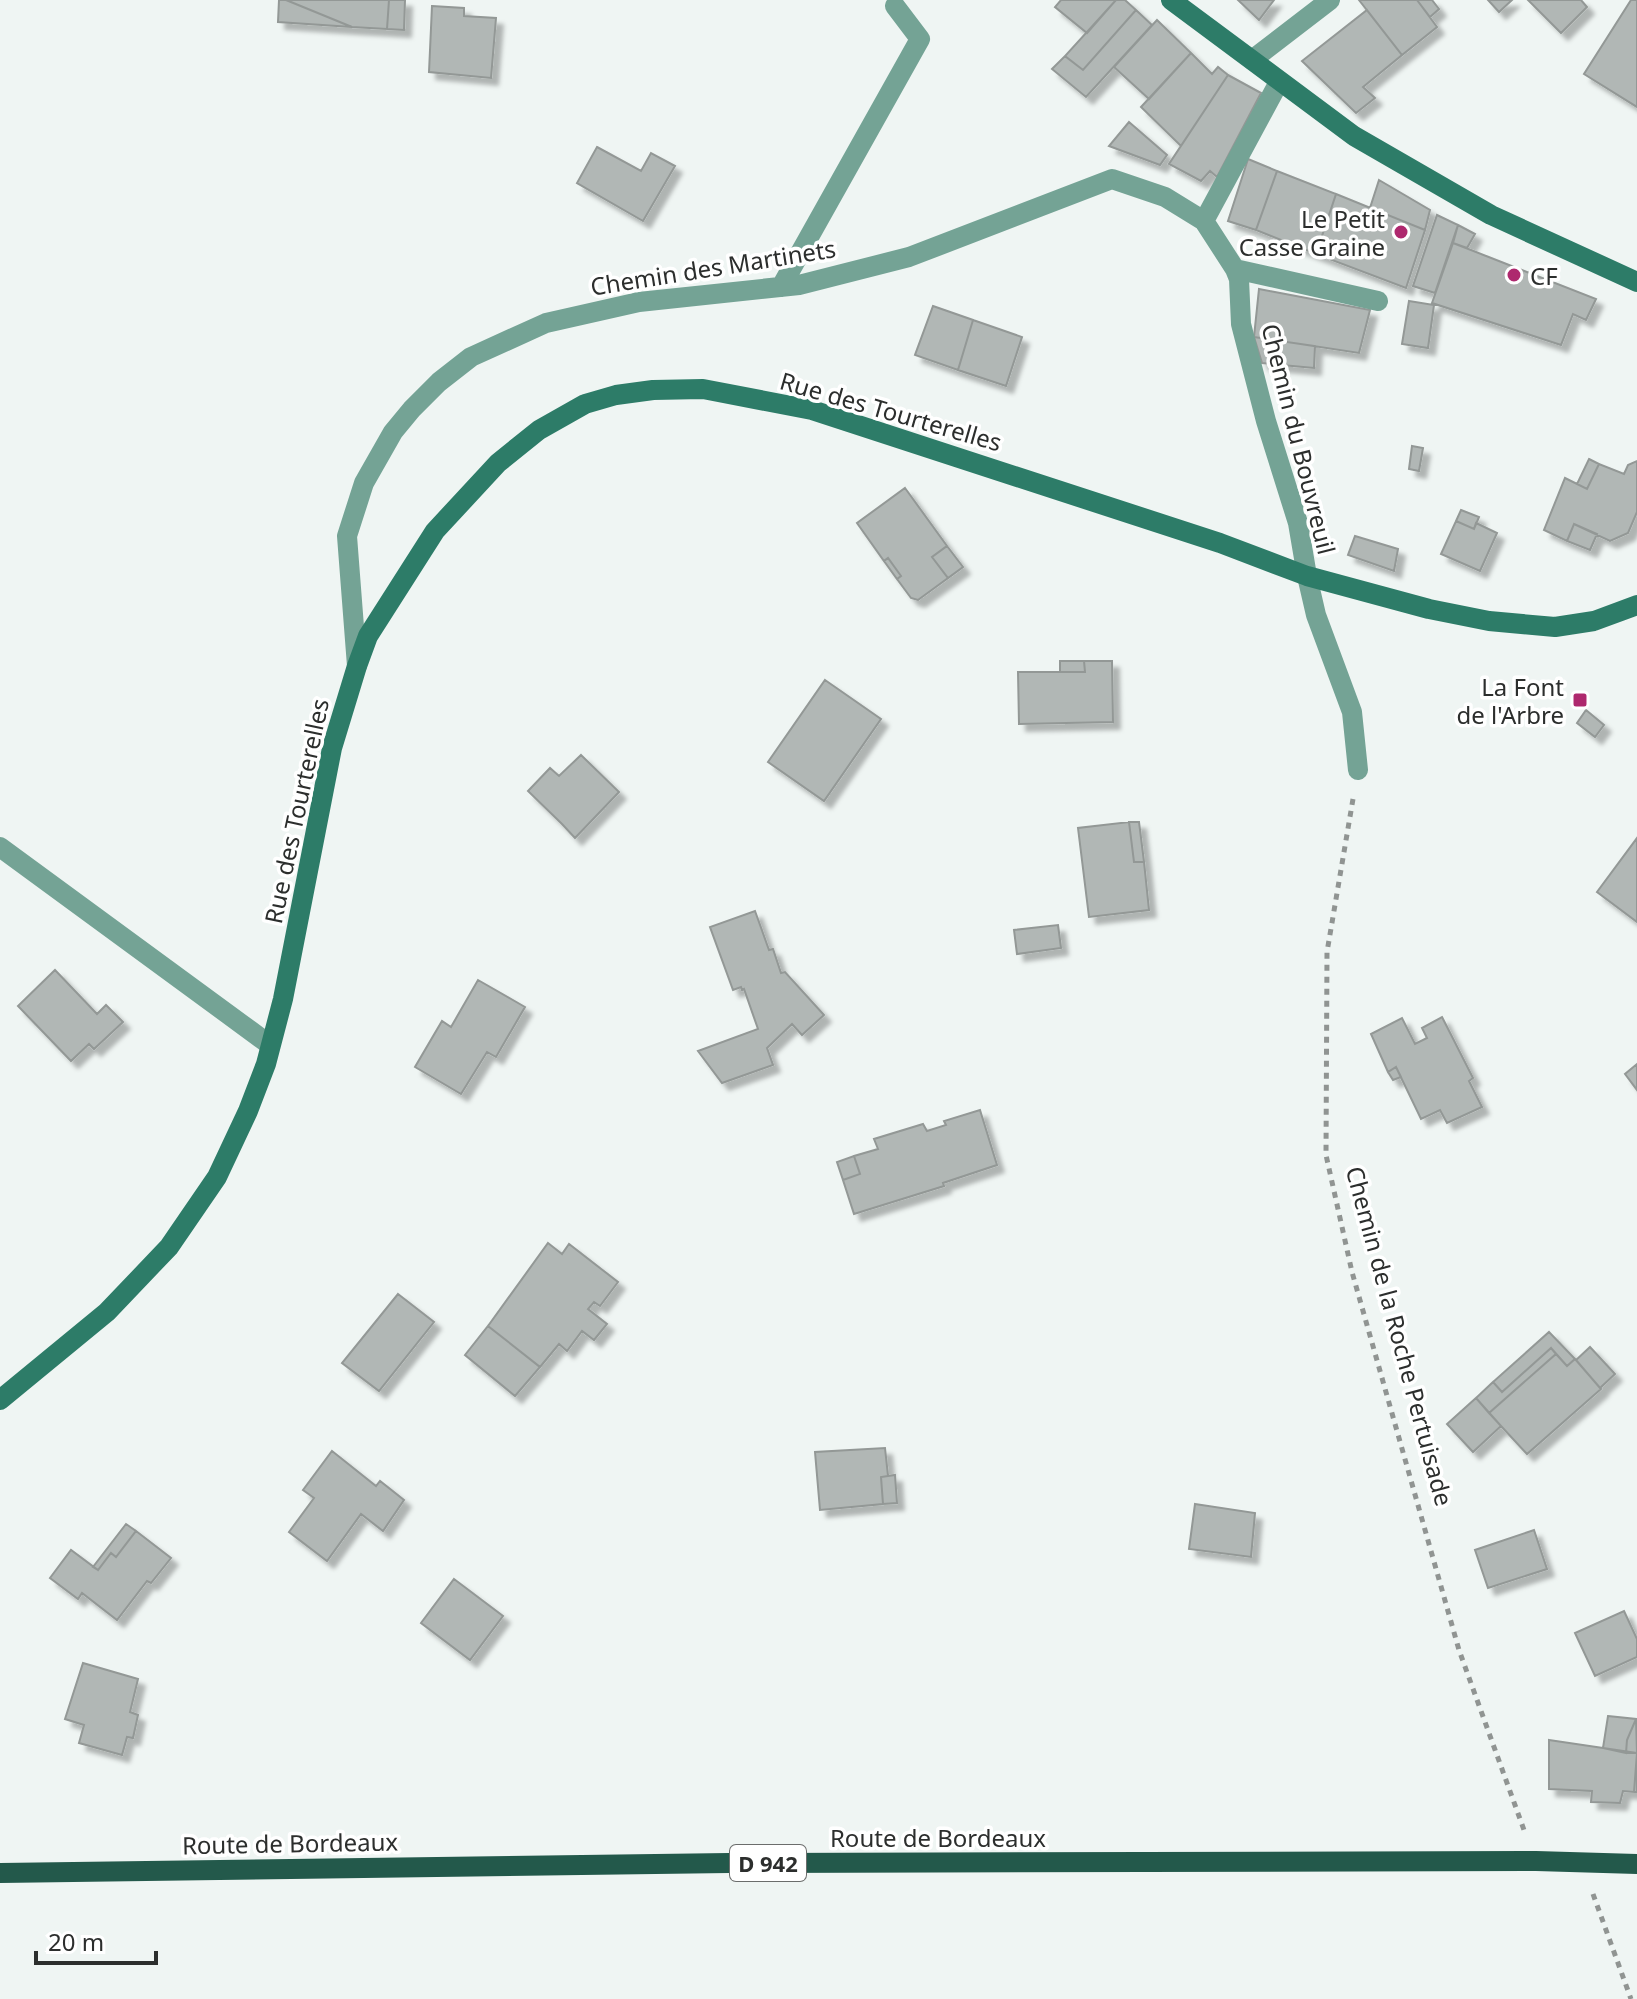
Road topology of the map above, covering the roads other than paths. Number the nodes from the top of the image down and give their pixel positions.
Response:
1 (1171, 0) edge
2 (1330, 0) edge
3 (895, 6) dead end
4 (1252, 60) junction
5 (1279, 82) junction
6 (1204, 221) junction
7 (1235, 269) junction
8 (1637, 282) edge
9 (781, 287) junction
10 (1378, 301) dead end
11 (1307, 576) junction
12 (1637, 605) edge
13 (357, 666) junction
14 (1358, 770) road end
15 (0, 847) edge
16 (270, 1045) junction
17 (0, 1400) edge
18 (1637, 1864) edge
19 (0, 1873) edge

1 - 4 main road
2 - 4 street
3 - 9 street
4 - 5 main road
5 - 6 street
5 - 8 main road
6 - 7 street, Chemin du Bouvreuil
6 - 9 street, Chemin des Martinets
7 - 10 street
7 - 11 street, Chemin du Bouvreuil
9 - 13 street, Chemin des Martinets
11 - 12 main road, Rue des Tourterelles
11 - 13 main road, Rue des Tourterelles
11 - 14 street
13 - 16 main road, Rue des Tourterelles
15 - 16 street
16 - 17 main road, Rue des Tourterelles
18 - 19 main road, Route de Bordeaux / D 942

